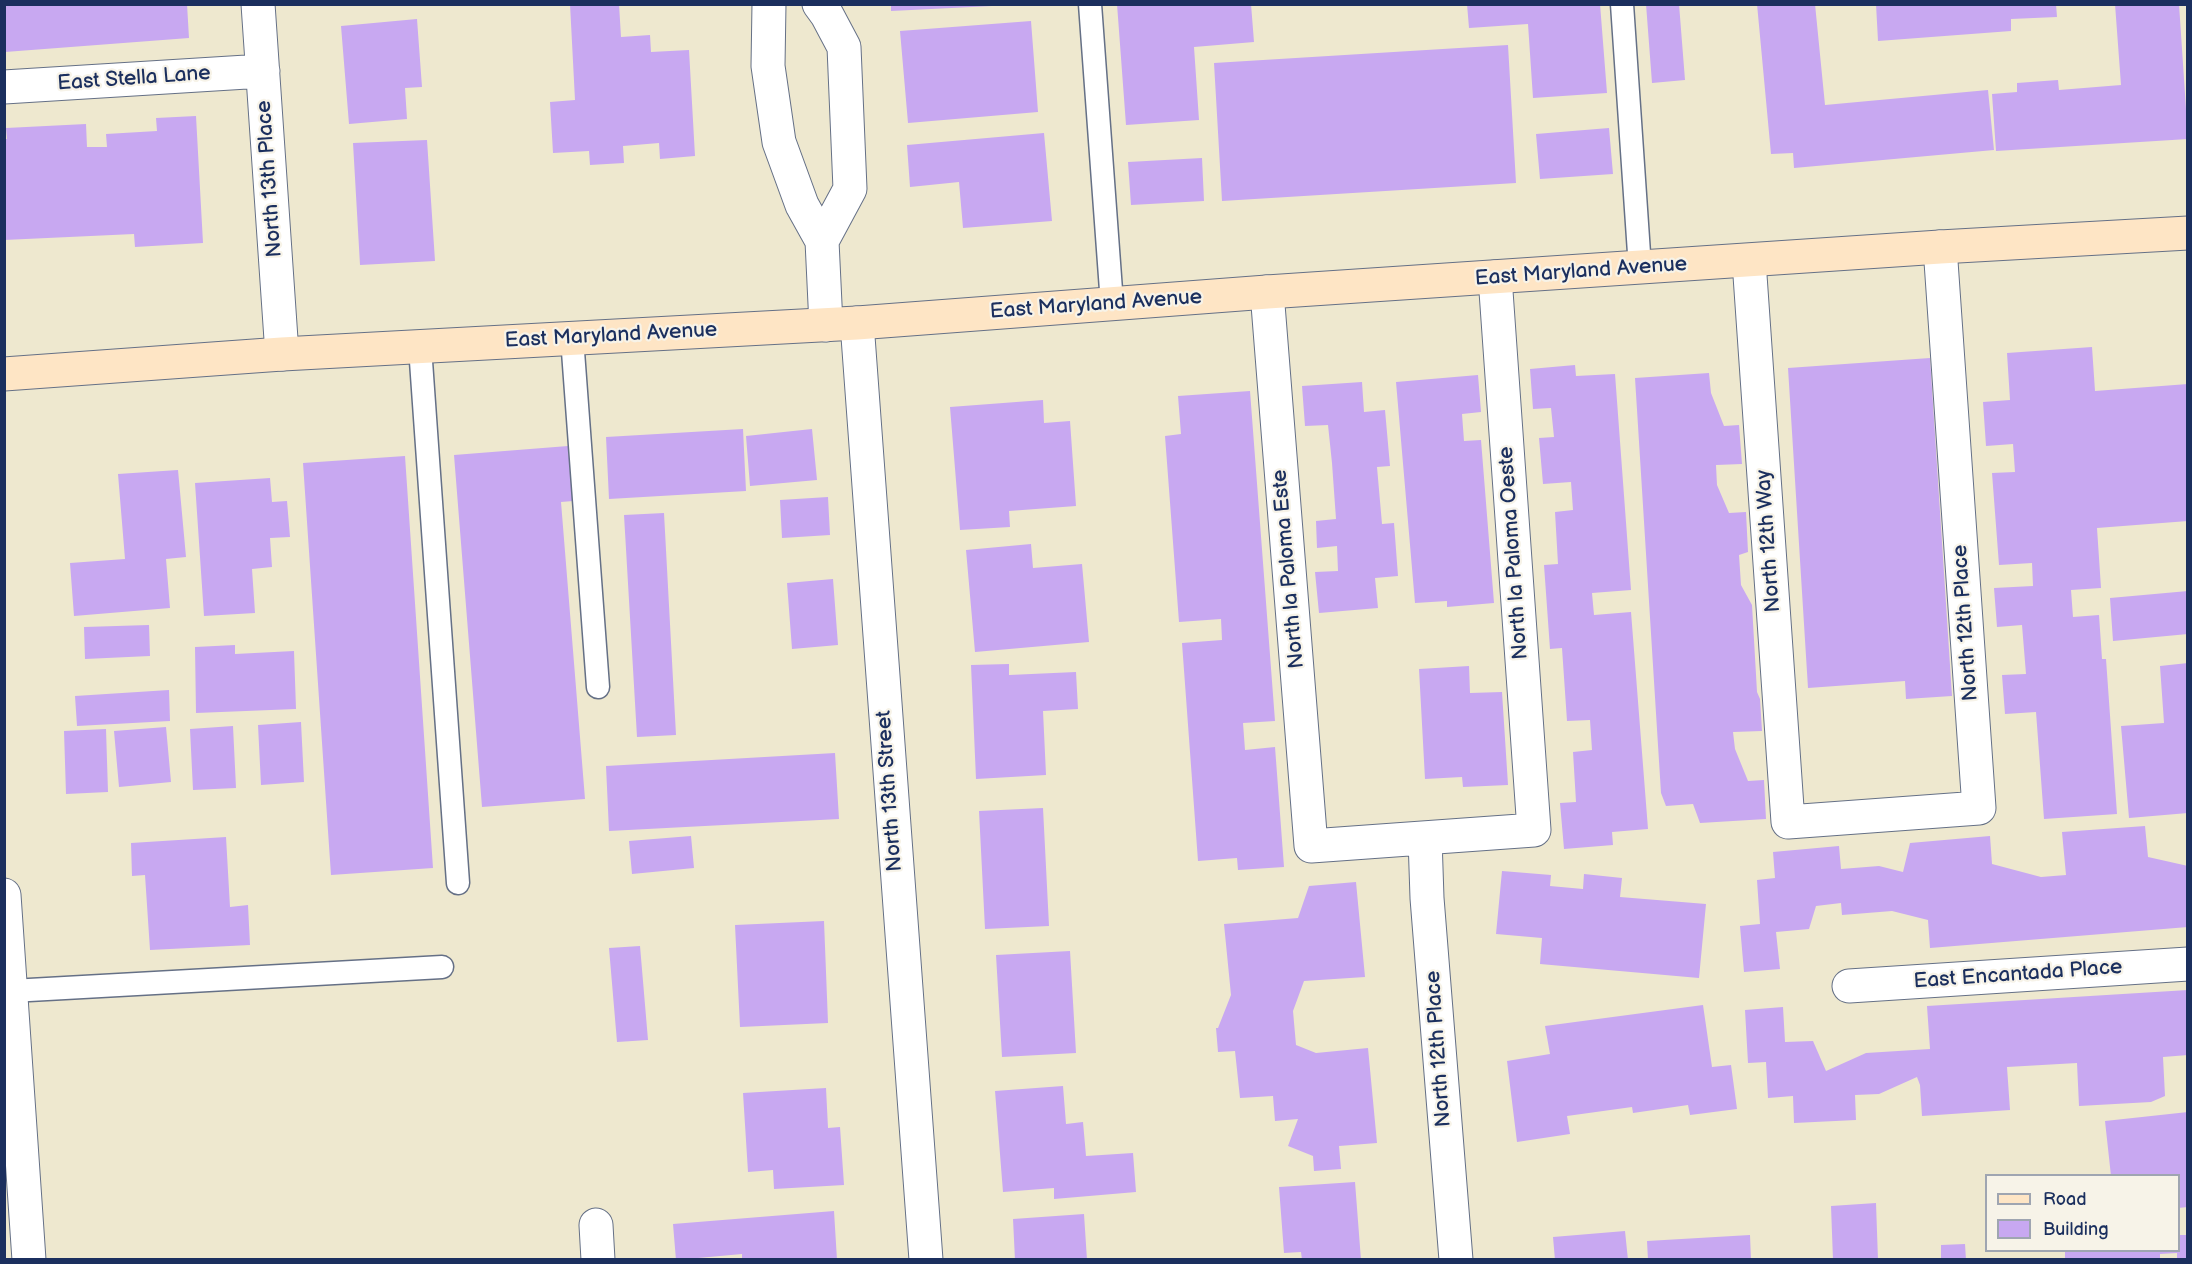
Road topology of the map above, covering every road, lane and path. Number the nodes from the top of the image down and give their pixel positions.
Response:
1 (258, 4) edge
2 (769, 4) edge
3 (819, 4) edge
4 (1090, 4) edge
5 (1622, 4) edge
6 (263, 71) junction
7 (4, 87) edge
8 (2187, 233) edge
9 (822, 241) junction
10 (1940, 247) junction
11 (1749, 261) junction
12 (1640, 268) junction
13 (1495, 277) junction
14 (1267, 292) junction
15 (1112, 304) junction
16 (841, 324) junction
17 (572, 339) junction
18 (420, 346) junction
19 (282, 354) junction
20 (4, 374) edge
21 (598, 687) dead end
22 (1788, 822) joint
23 (1425, 838) junction
24 (458, 883) dead end
25 (4, 895) edge
26 (5, 904) edge
27 (2187, 964) edge
28 (442, 967) dead end
29 (1849, 986) dead end
30 (11, 992) junction
31 (597, 1225) dead end
32 (29, 1260) edge
33 (598, 1260) edge
34 (926, 1260) edge
35 (1455, 1260) edge

1 - 6 street, North 13th Place
2 - 9 street, North 13th Street
3 - 9 street
4 - 15 lane
5 - 12 lane
6 - 7 street, East Stella Lane
6 - 19 street, North 13th Place
8 - 10 street, East Maryland Avenue
9 - 16 street, North 13th Street
10 - 11 street, East Maryland Avenue
10 - 22 street, North 12th Place
11 - 12 street, East Maryland Avenue
11 - 22 street, North 12th Way
12 - 13 street, East Maryland Avenue
13 - 14 street, East Maryland Avenue
13 - 23 street, North la Paloma Oeste
14 - 15 street, East Maryland Avenue
14 - 23 street, North la Paloma Este
15 - 16 street, East Maryland Avenue
16 - 17 street, East Maryland Avenue
16 - 34 street, North 13th Street
17 - 18 street, East Maryland Avenue
17 - 21 lane
18 - 19 street, East Maryland Avenue
18 - 24 lane
19 - 20 street, East Maryland Avenue
23 - 35 street, North 12th Place
25 - 26 street
26 - 30 street
27 - 29 street, East Encantada Place
28 - 30 lane
30 - 32 street
31 - 33 street

